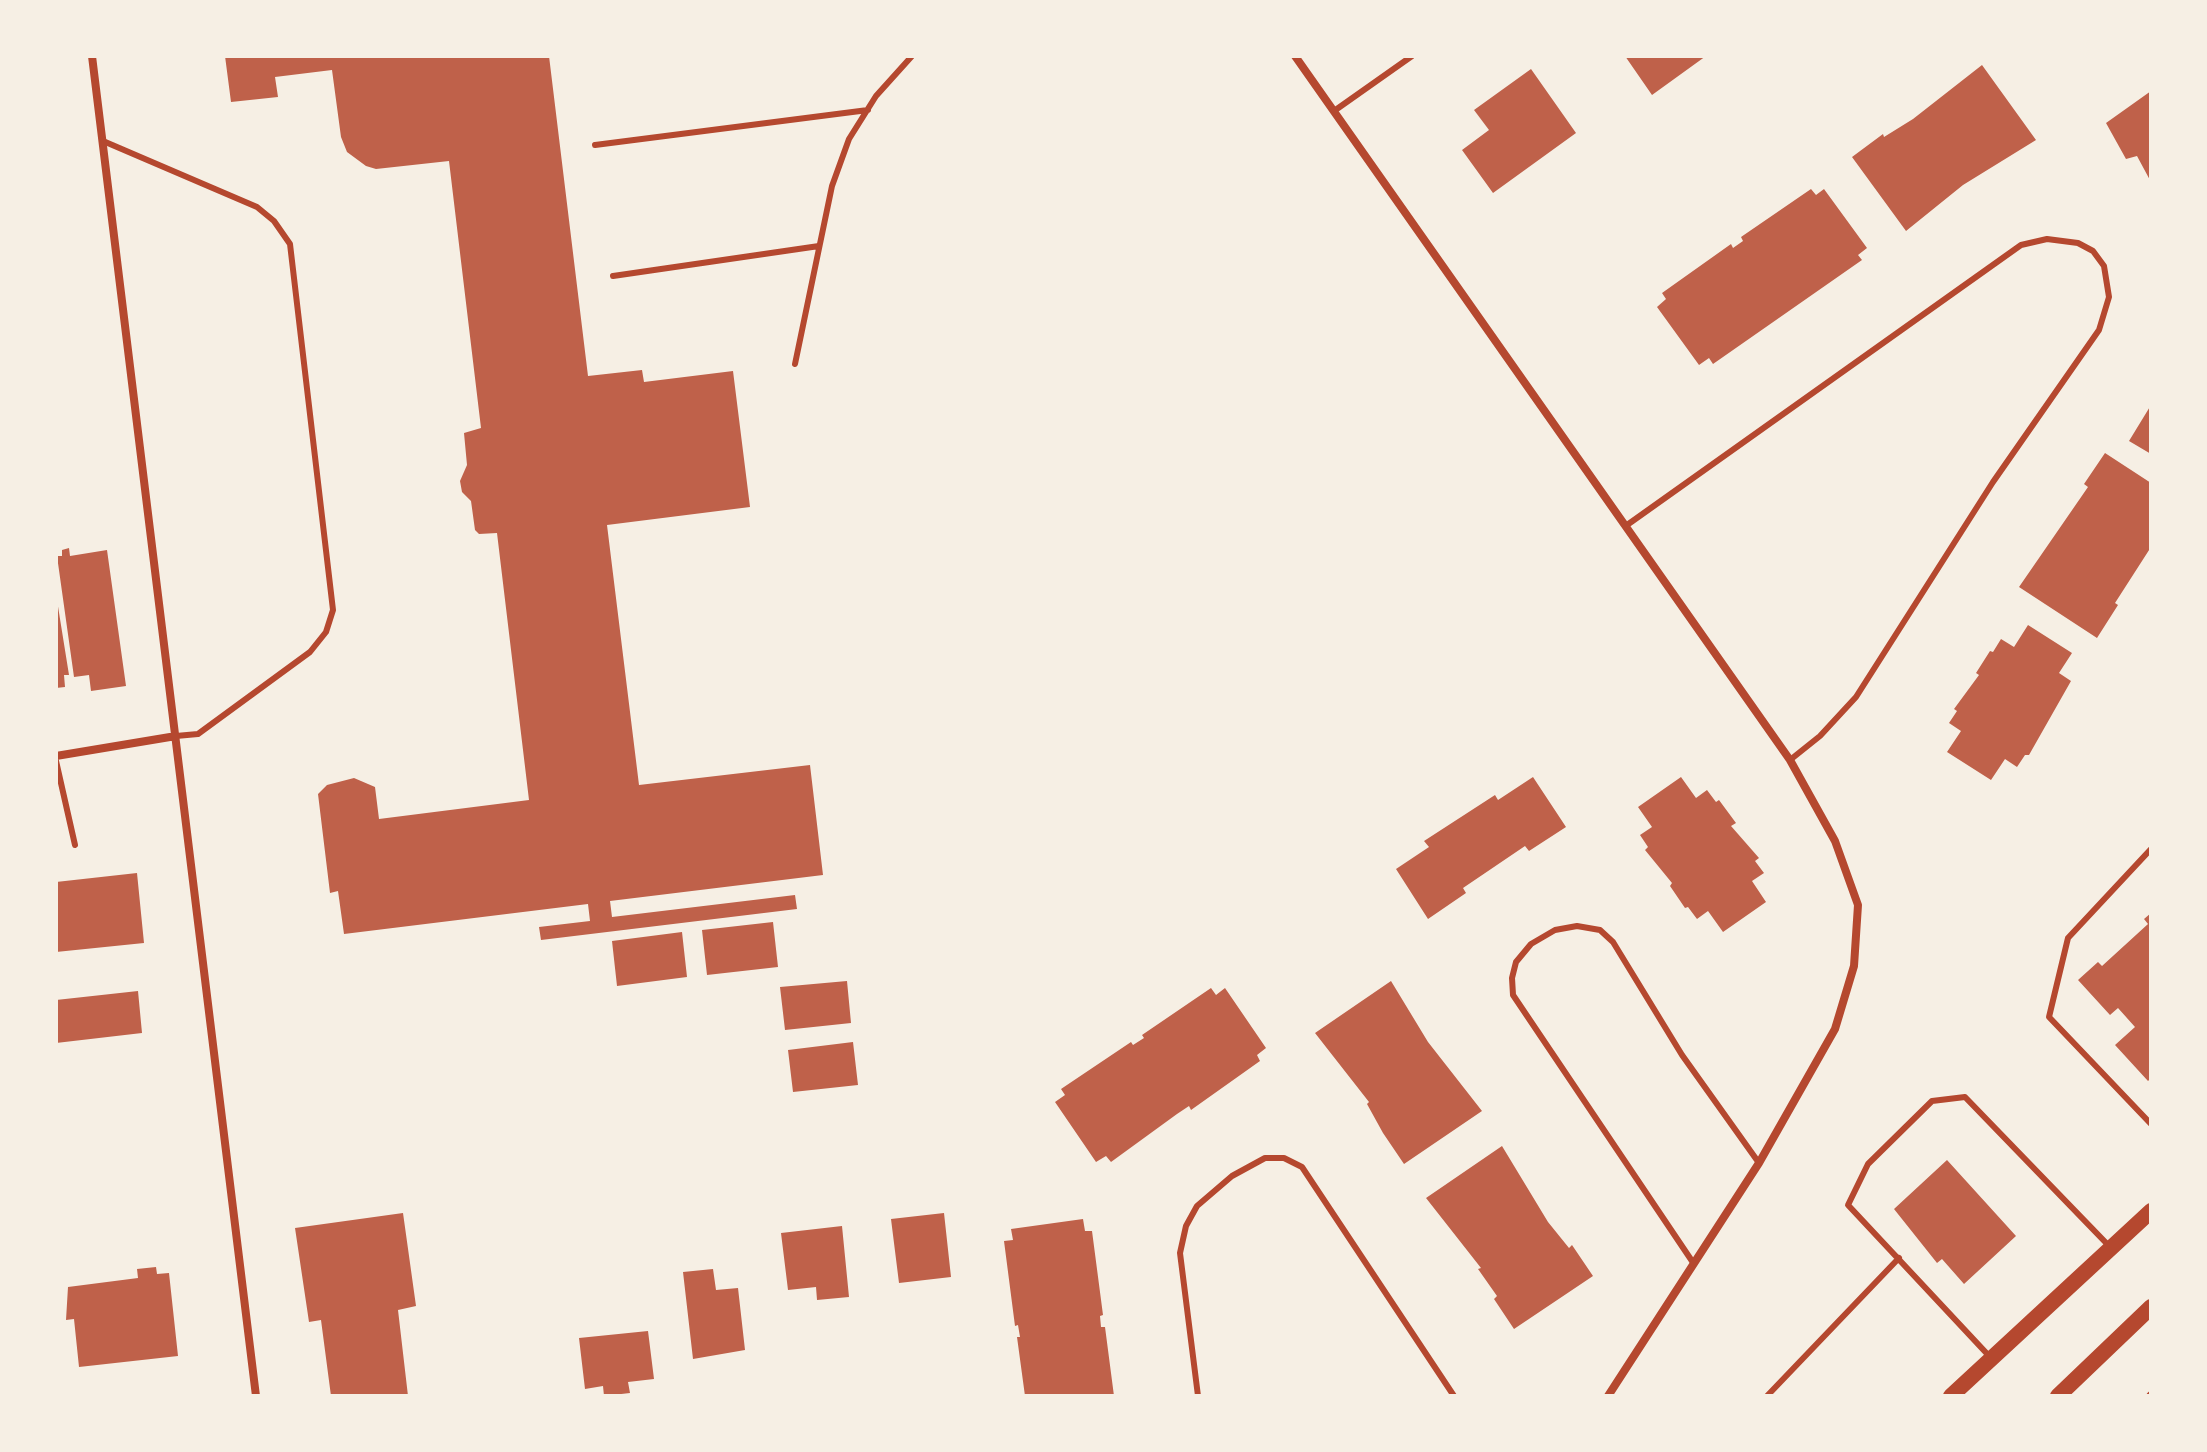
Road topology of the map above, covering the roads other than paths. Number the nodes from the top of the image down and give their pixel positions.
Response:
1 (92, 56) edge
2 (912, 56) edge
3 (1295, 56) edge
4 (1412, 56) edge
5 (868, 110) junction
6 (1334, 111) junction
7 (103, 141) junction
8 (595, 145) dead end
9 (819, 246) junction
10 (613, 276) dead end
11 (795, 364) dead end
12 (1627, 525) junction
13 (176, 736) junction
14 (56, 759) edge
15 (1790, 760) junction
16 (75, 845) dead end
17 (2151, 849) edge
18 (2151, 1124) edge
19 (1759, 1163) junction
20 (2151, 1211) edge
21 (2111, 1248) junction
22 (1899, 1258) junction
23 (1694, 1264) junction
24 (2151, 1307) edge
25 (1992, 1358) junction
26 (256, 1396) edge
27 (1198, 1396) edge
28 (1454, 1396) edge
29 (1608, 1396) edge
30 (1767, 1396) edge
31 (1951, 1396) edge
32 (2058, 1396) edge

1 - 7 street
2 - 5 lane
3 - 6 street
4 - 6 lane
5 - 8 lane
5 - 9 lane
6 - 12 street
7 - 13 street
7 - 13 lane
9 - 10 lane
9 - 11 lane
12 - 15 street
12 - 15 lane
13 - 14 street
13 - 26 street
14 - 16 lane
15 - 19 street
17 - 18 lane
19 - 23 street
19 - 23 lane
20 - 21 main road
21 - 22 lane
21 - 25 main road
22 - 25 lane
22 - 30 lane
23 - 29 street
24 - 32 main road
25 - 31 main road
27 - 28 lane

